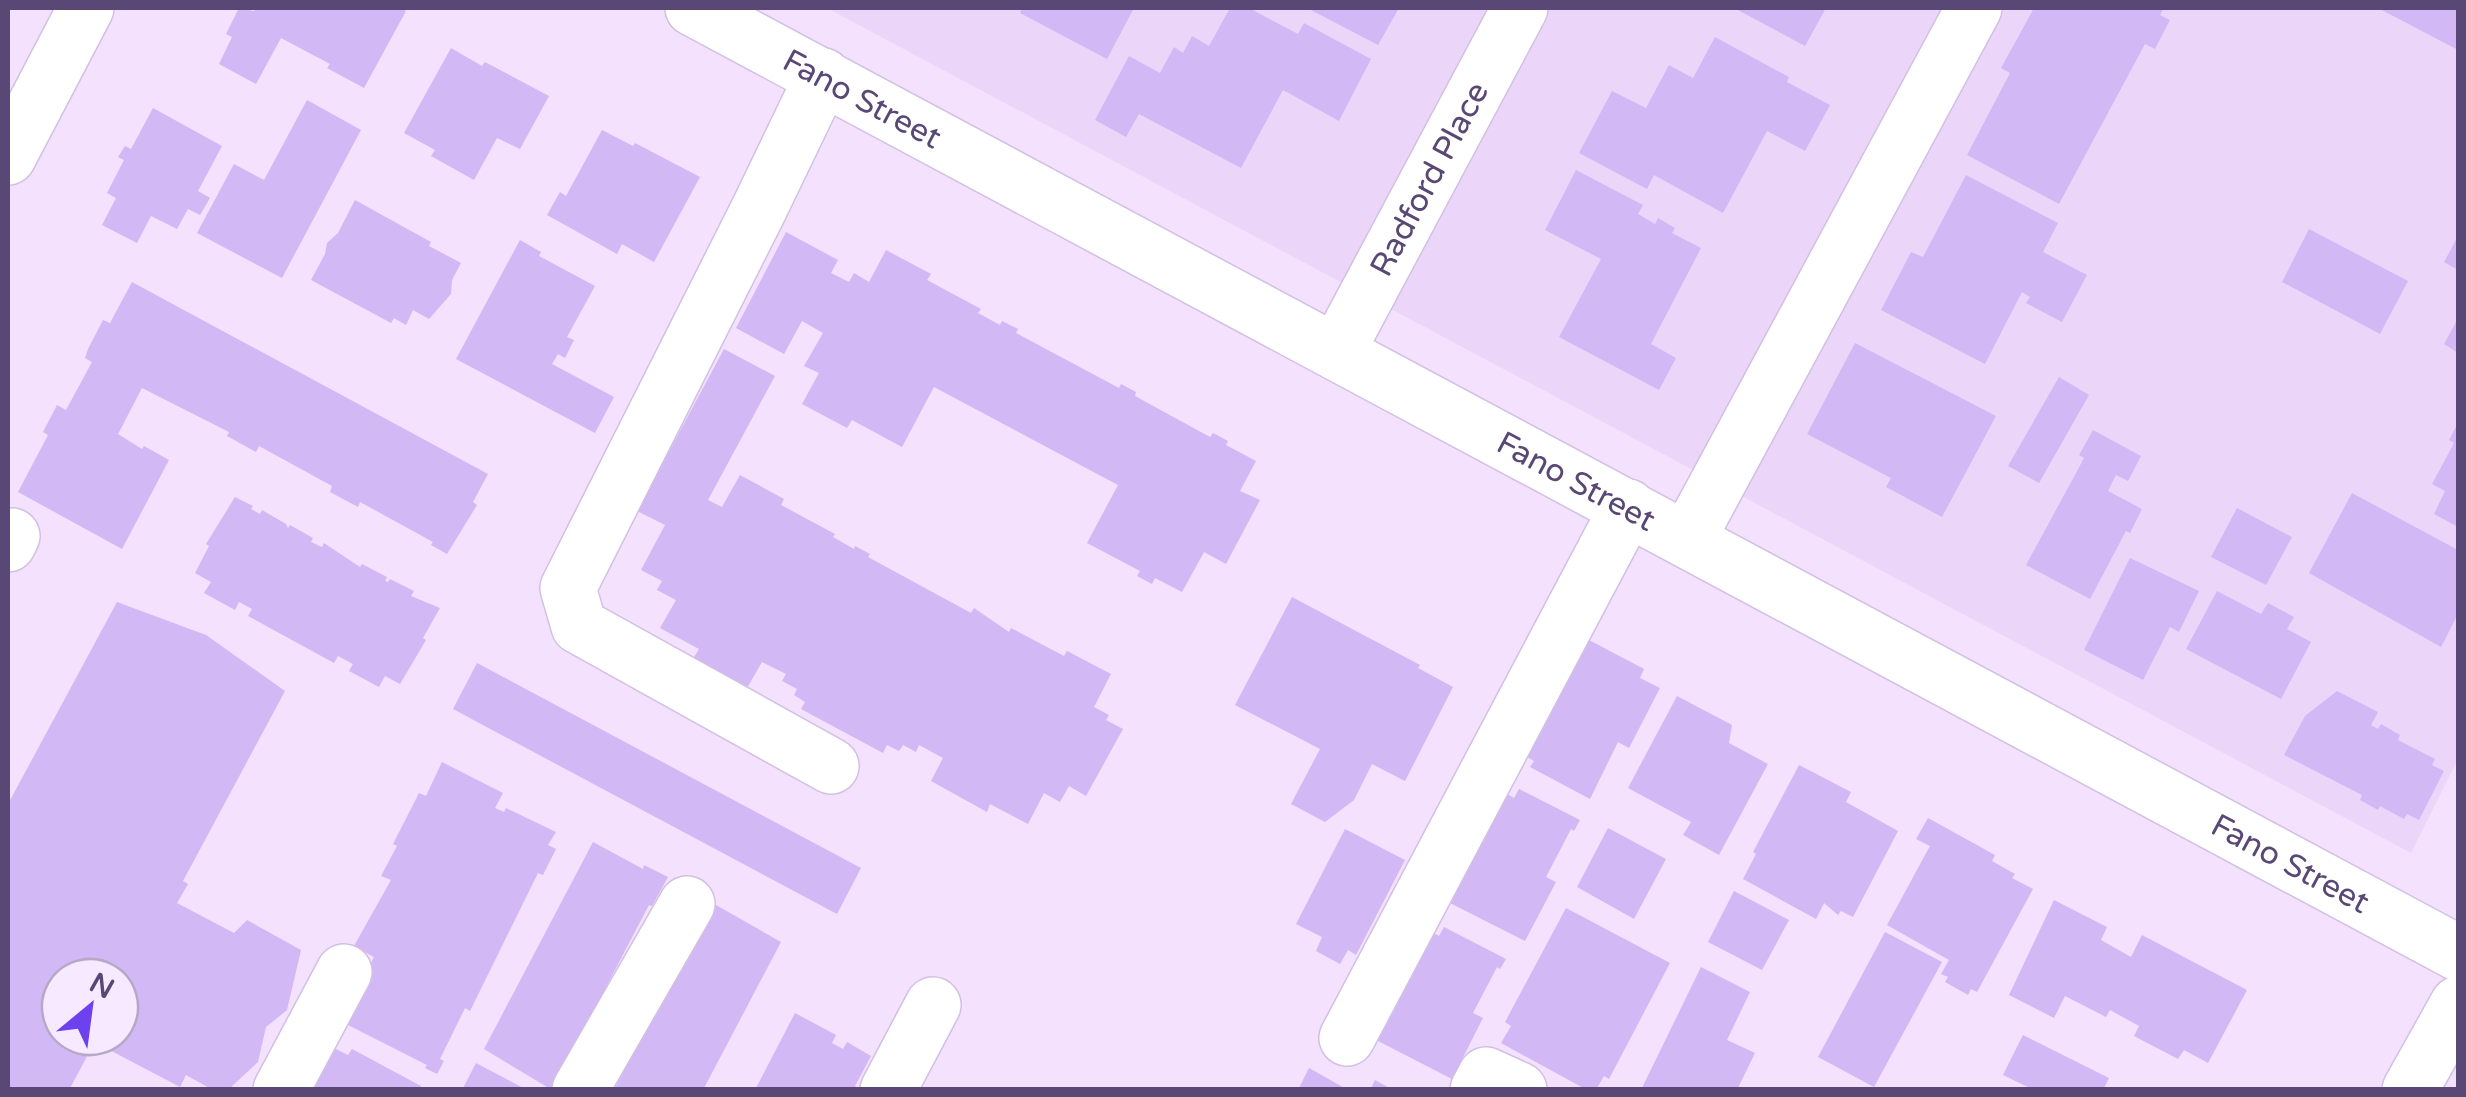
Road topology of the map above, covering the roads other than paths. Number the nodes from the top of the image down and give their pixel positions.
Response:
1 (86, 8) edge
2 (694, 8) edge
3 (1520, 8) edge
4 (1974, 8) edge
5 (822, 76) junction
6 (9, 148) edge
7 (1337, 351) junction
8 (1628, 508) junction
9 (1687, 540) junction
10 (832, 766) dead end
11 (688, 904) dead end
12 (2458, 953) edge
13 (344, 972) dead end
14 (2458, 1004) edge
15 (933, 1005) dead end
16 (1347, 1038) dead end
17 (281, 1090) edge
18 (580, 1090) edge
19 (888, 1090) edge
20 (1478, 1090) edge
21 (1519, 1090) edge
22 (2410, 1090) edge

1 - 6 street
2 - 5 street, Fano Street
3 - 7 street, Radford Place
4 - 9 street
5 - 7 street, Fano Street
5 - 10 street
7 - 8 street, Fano Street
8 - 9 street, Fano Street
8 - 16 street
9 - 12 street, Fano Street
11 - 18 street
13 - 17 street
14 - 22 street
15 - 19 street
20 - 21 street

